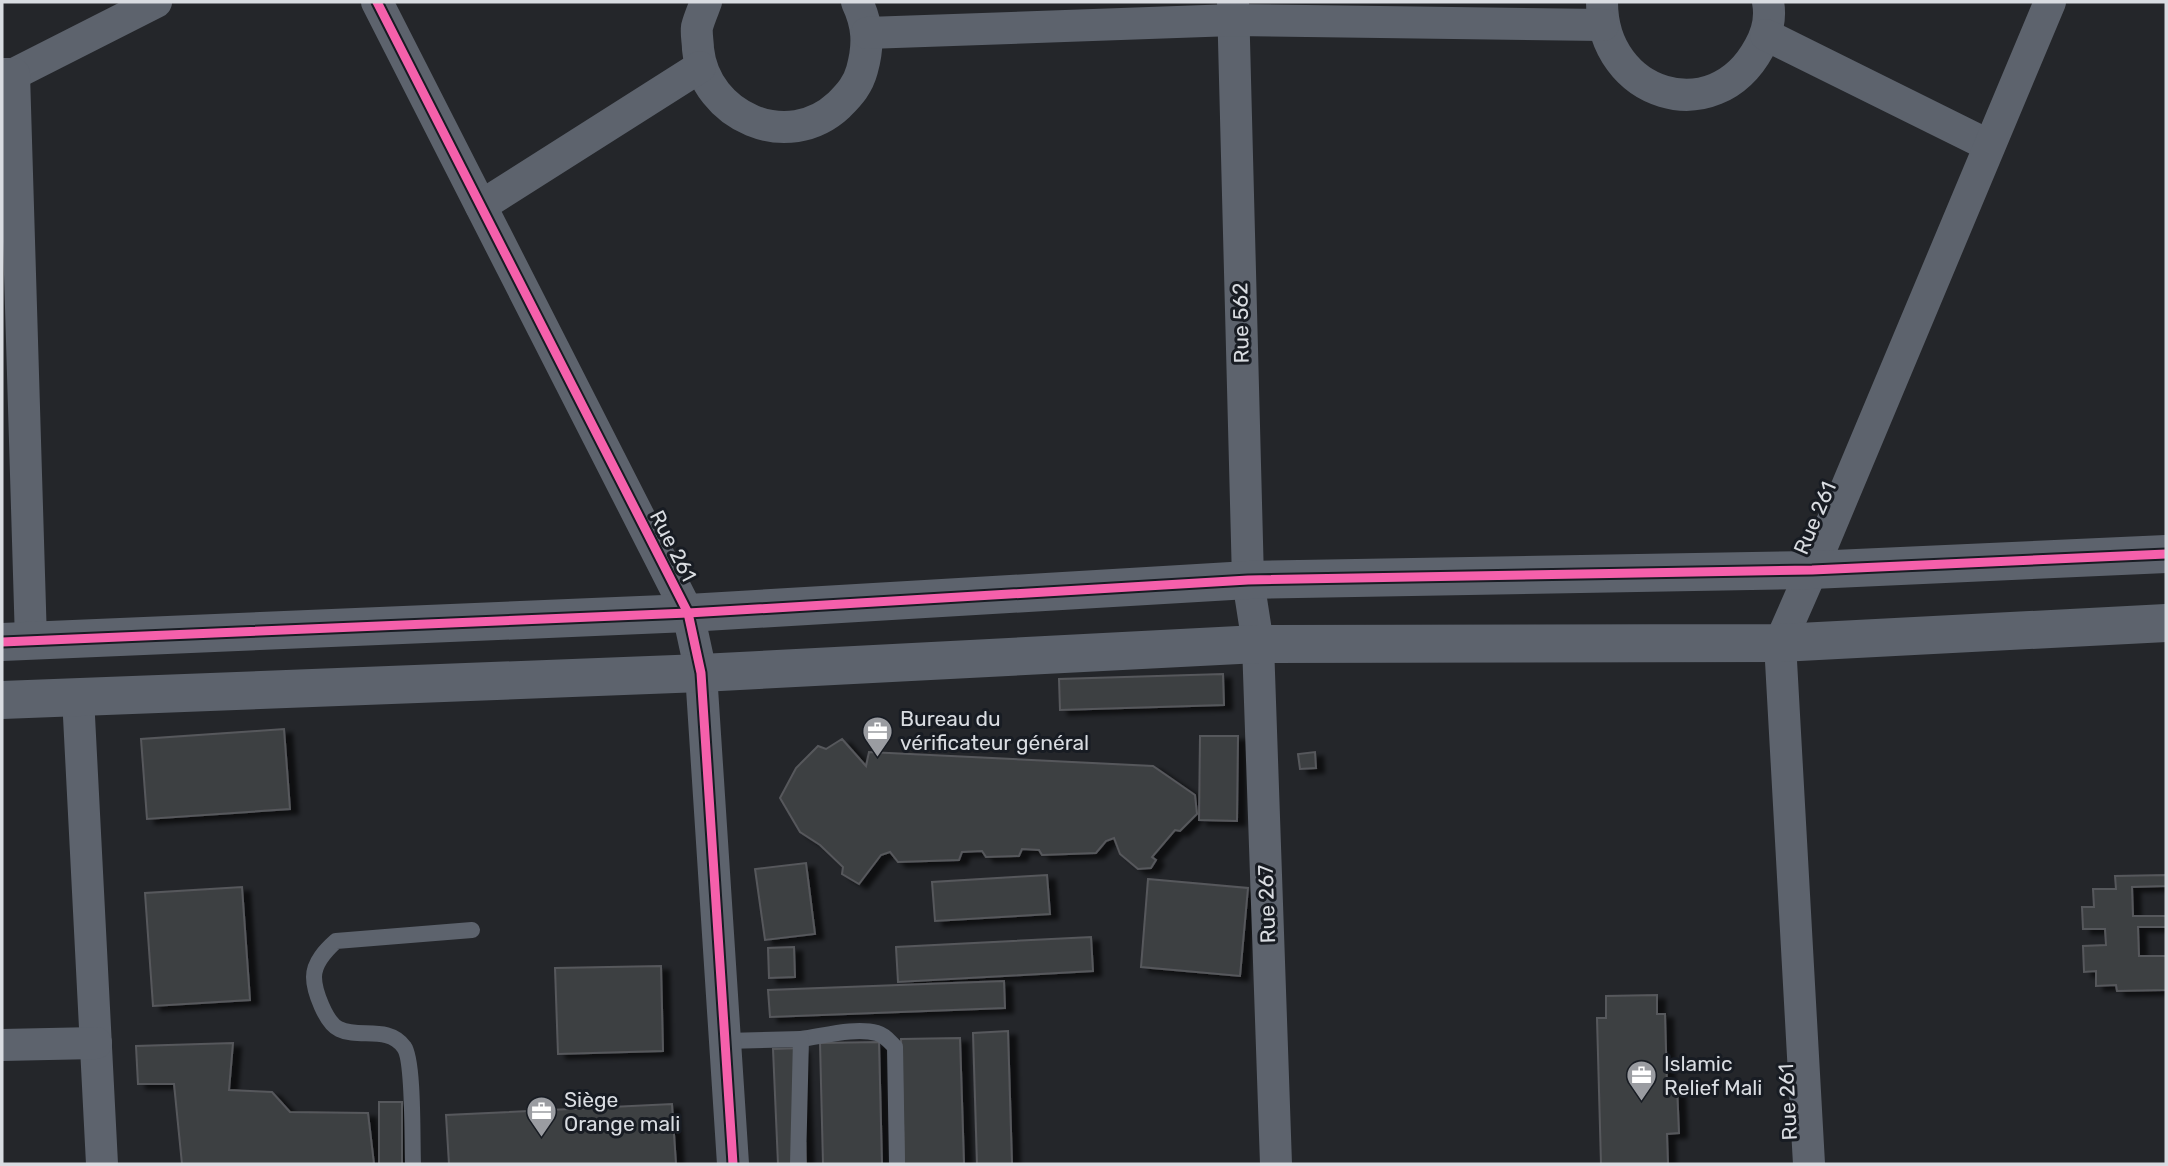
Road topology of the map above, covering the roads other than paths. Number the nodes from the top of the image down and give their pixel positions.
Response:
1 (156, 2) edge
2 (377, 2) edge
3 (706, 2) edge
4 (857, 2) edge
5 (1768, 2) edge
6 (2050, 2) edge
7 (1233, 11) edge
8 (1602, 13) edge
9 (867, 33) junction
10 (1766, 35) junction
11 (700, 67) junction
12 (8, 74) edge
13 (1988, 145) junction
14 (481, 206) junction
15 (2166, 554) edge
16 (1812, 570) junction
17 (1248, 580) junction
18 (688, 612) junction
19 (2166, 623) edge
20 (16, 641) edge
21 (1780, 643) junction
22 (1258, 644) junction
23 (701, 673) junction
24 (78, 697) junction
25 (2, 700) edge
26 (472, 930) dead end
27 (802, 1039) junction
28 (725, 1041) junction
29 (96, 1043) junction
30 (2, 1045) edge
31 (102, 1164) edge
32 (413, 1164) edge
33 (733, 1164) edge
34 (798, 1164) edge
35 (897, 1164) edge
36 (1276, 1164) edge
37 (1809, 1164) edge

1 - 12 street
2 - 14 street, Rue 261
3 - 11 street
4 - 9 street
5 - 10 street
6 - 13 street, Rue 261
7 - 8 street
7 - 9 street
7 - 17 street, Rue 562
8 - 10 street
9 - 11 street
10 - 13 street
11 - 14 street
12 - 20 street
13 - 16 street, Rue 261
14 - 18 street, Rue 261
15 - 16 street
16 - 17 street
16 - 21 street, Rue 261
17 - 18 street
17 - 22 street, Rue 562
18 - 20 street
18 - 23 street, Rue 261
19 - 21 street
21 - 22 street
21 - 37 street, Rue 261
22 - 23 street
22 - 36 street, Rue 267
23 - 24 street
23 - 28 street, Rue 261
24 - 25 street
24 - 29 street
26 - 32 lane
27 - 28 lane
27 - 34 lane
27 - 35 lane
28 - 33 street, Rue 261
29 - 30 street
29 - 31 street

